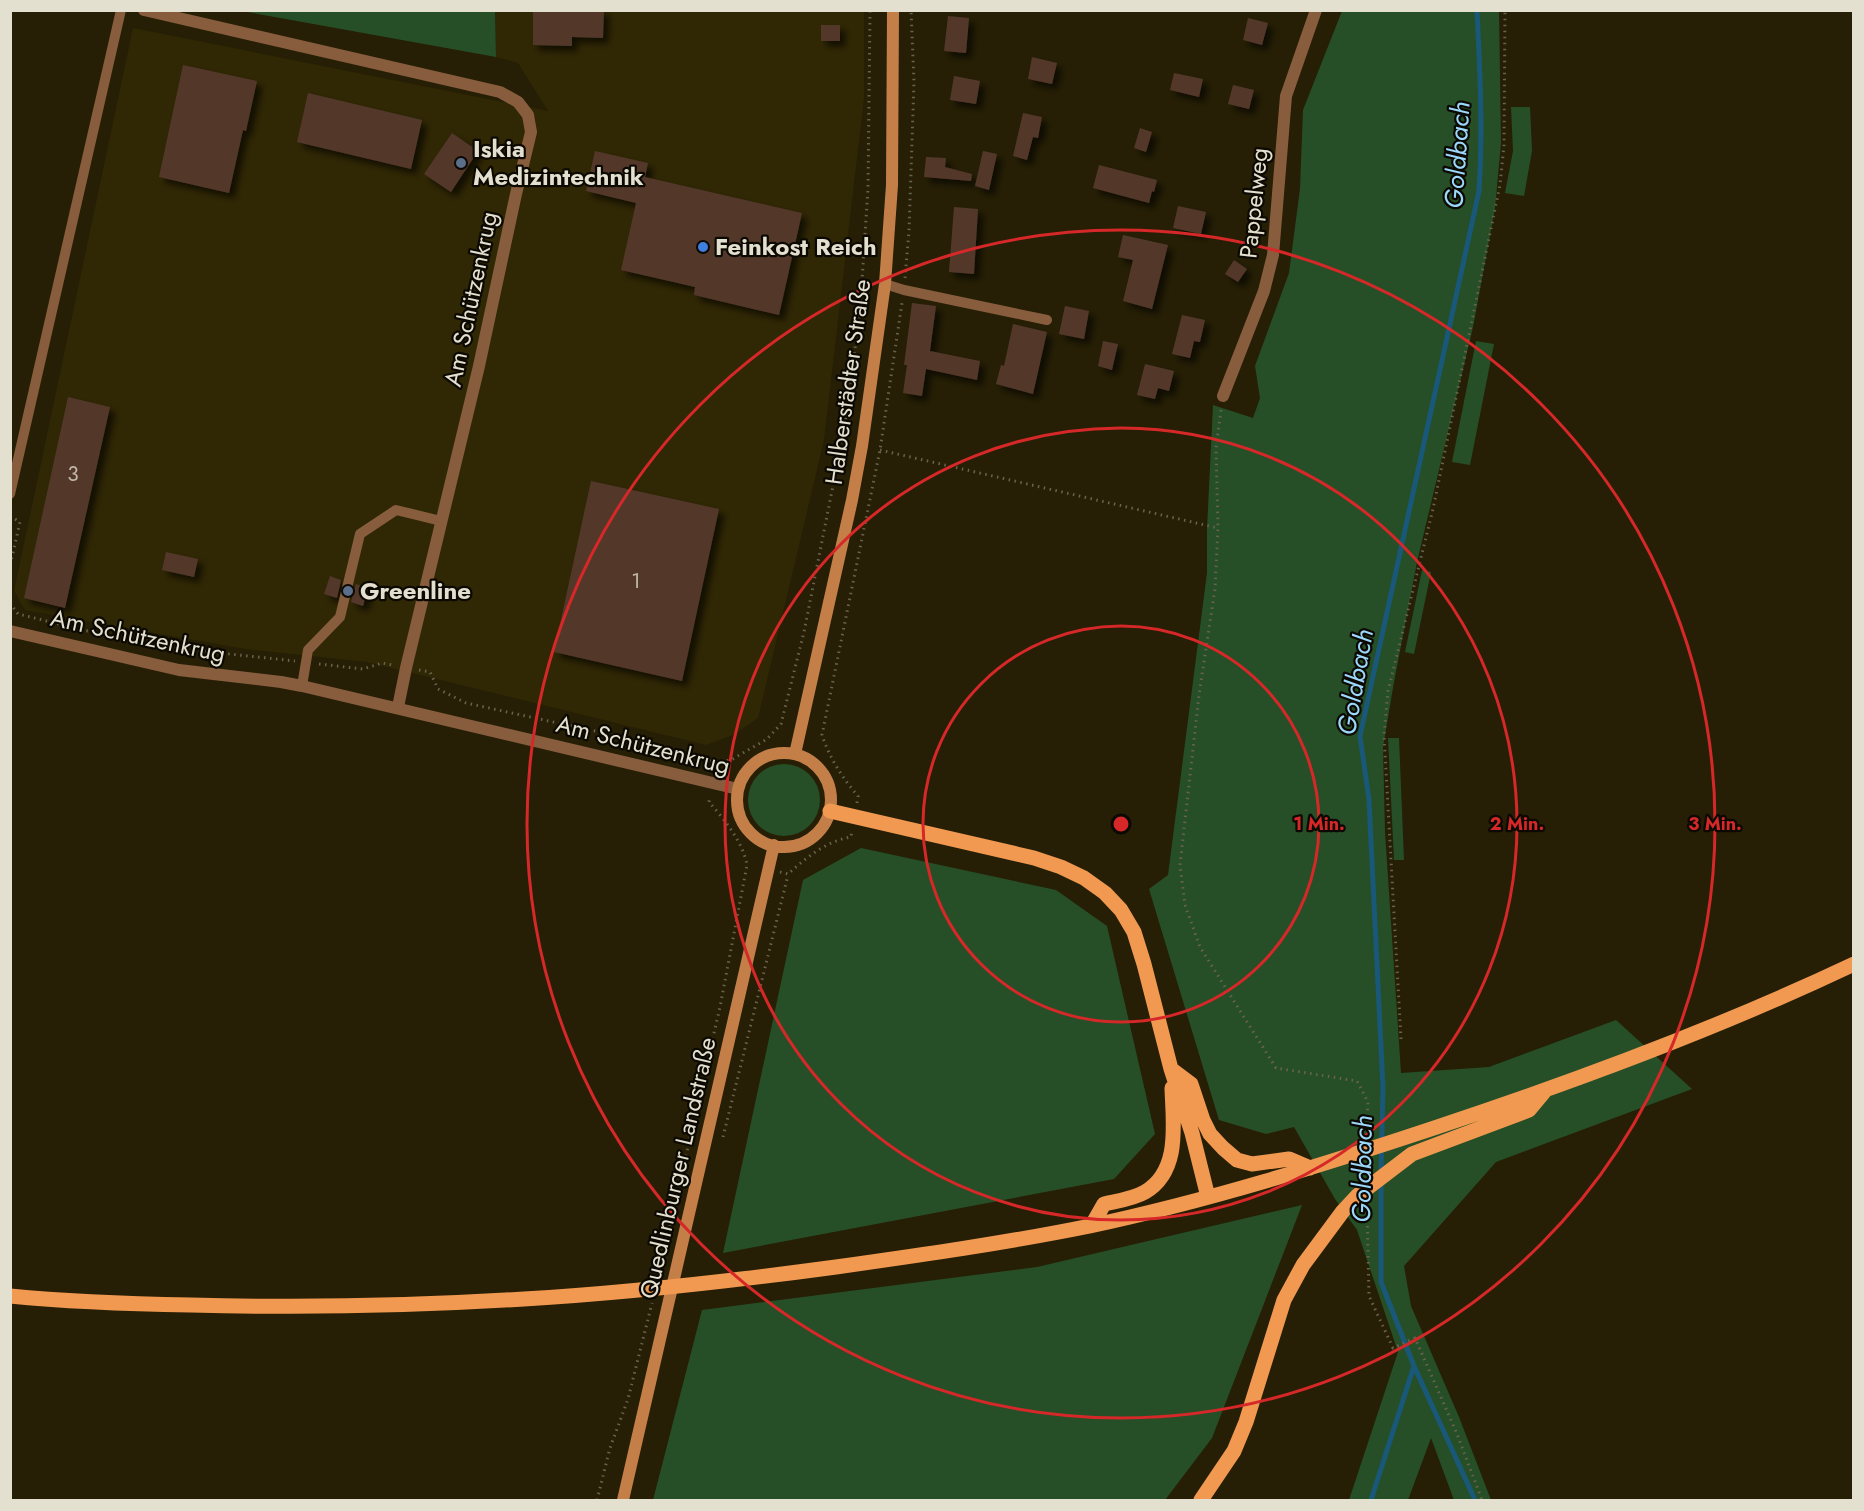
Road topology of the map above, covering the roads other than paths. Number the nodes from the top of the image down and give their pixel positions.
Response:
1 (121, 10) edge
2 (144, 10) edge
3 (893, 10) edge
4 (1316, 10) edge
5 (885, 284) junction
6 (1047, 320) dead end
7 (1223, 396) road end
8 (10, 494) edge
9 (441, 521) junction
10 (10, 631) edge
11 (302, 686) junction
12 (398, 707) junction
13 (795, 754) junction
14 (738, 789) junction
15 (830, 810) junction
16 (774, 845) junction
17 (1854, 964) edge
18 (1171, 1069) junction
19 (1545, 1090) junction
20 (1310, 1168) junction
21 (1208, 1197) junction
22 (1092, 1225) junction
23 (10, 1296) edge
24 (622, 1500) edge
25 (1201, 1500) edge

1 - 8 lane
2 - 9 street, Am Schützenkrug
3 - 5 main road, Halberstädter Straße
4 - 7 street, Pappelweg
5 - 6 lane
5 - 13 main road, Halberstädter Straße
9 - 11 lane
9 - 12 street, Am Schützenkrug
10 - 11 street, Am Schützenkrug
11 - 12 street, Am Schützenkrug
12 - 14 street, Am Schützenkrug
13 - 14 main road
13 - 15 main road
14 - 16 main road
15 - 16 main road
15 - 18 main road
16 - 24 main road, Quedlinburger Landstraße
17 - 19 main road
18 - 20 main road
18 - 21 main road
18 - 22 main road
19 - 20 main road
19 - 25 main road
20 - 21 main road
21 - 22 main road
22 - 23 main road

